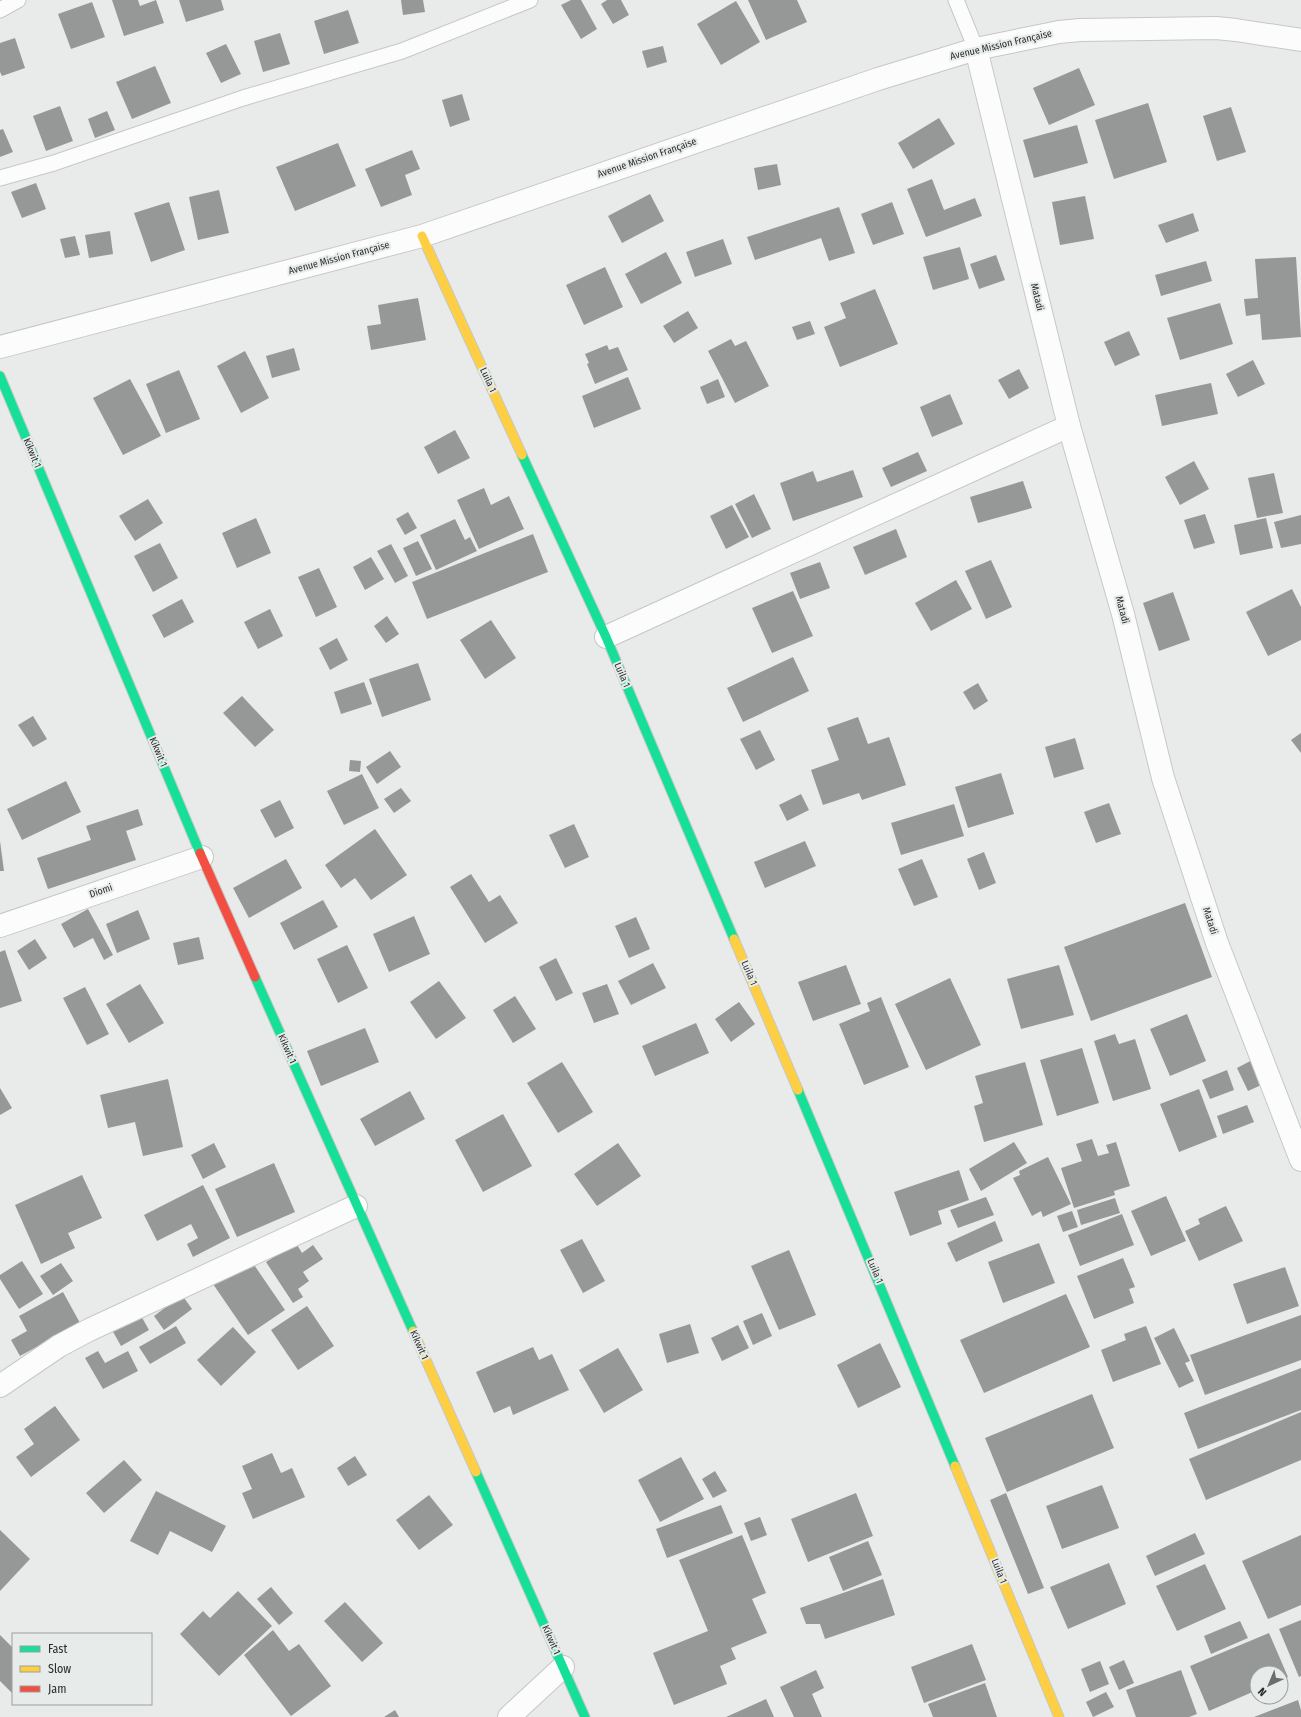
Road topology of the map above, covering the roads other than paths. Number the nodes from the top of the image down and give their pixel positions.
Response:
1 (18, 0) edge
2 (530, 0) edge
3 (956, 0) edge
4 (0, 10) edge
5 (1301, 40) edge
6 (976, 49) junction
7 (0, 178) edge
8 (422, 236) junction
9 (0, 347) edge
10 (0, 376) edge
11 (1069, 426) junction
12 (606, 637) junction
13 (202, 857) junction
14 (0, 926) edge
15 (1301, 1160) edge
16 (356, 1206) junction
17 (0, 1386) edge
18 (563, 1667) junction
19 (509, 1717) edge
20 (585, 1717) edge
21 (1060, 1717) edge

1 - 4 lane
2 - 7 lane
3 - 6 lane
5 - 6 street, Avenue Mission Française
6 - 8 street, Avenue Mission Française
6 - 11 street, Matadi
8 - 9 street, Avenue Mission Française
8 - 12 street, Luila 1
10 - 13 street, Kikwit 1
11 - 12 street
11 - 15 street, Matadi
12 - 21 street, Luila 1
13 - 14 street, Diomi
13 - 16 street, Kikwit 1
16 - 17 street
16 - 18 street, Kikwit 1
18 - 19 street
18 - 20 street, Kikwit 1

